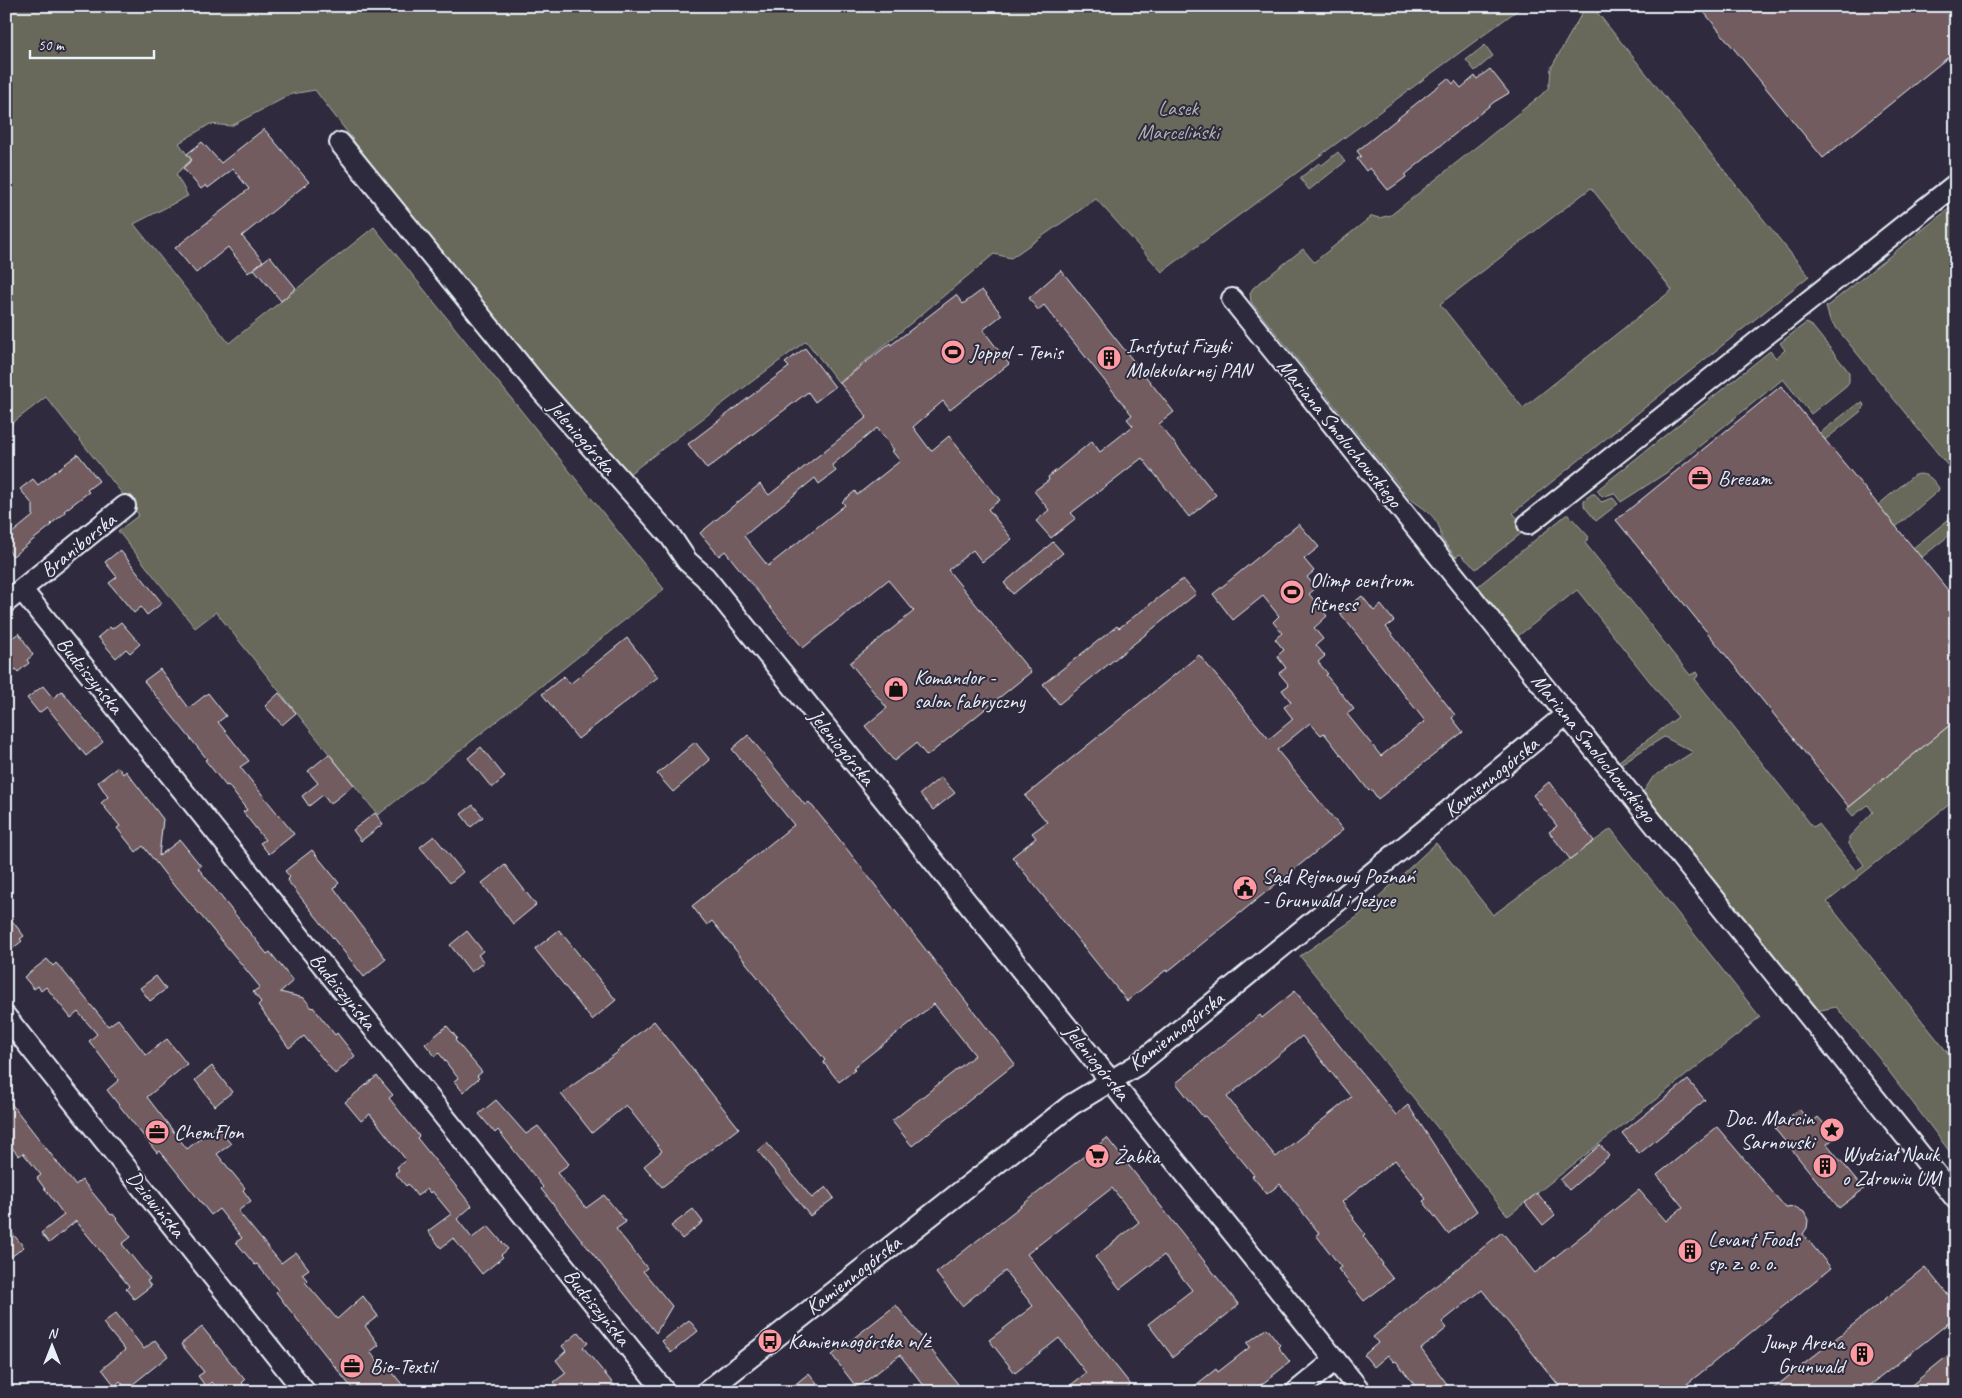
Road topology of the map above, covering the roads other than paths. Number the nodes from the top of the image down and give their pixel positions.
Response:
1 (340, 143) dead end
2 (1956, 184) edge
3 (1232, 299) dead end
4 (126, 506) dead end
5 (1528, 524) dead end
6 (14, 596) edge
7 (1567, 714) junction
8 (6, 1017) edge
9 (1111, 1080) junction
10 (1956, 1199) edge
11 (1336, 1360) junction
12 (305, 1392) edge
13 (666, 1392) edge
14 (706, 1392) edge
15 (1296, 1392) edge
16 (1361, 1392) edge

1 - 9 street, Jeleniogórska
2 - 5 street
3 - 7 street, Mariana Smoluchowskiego
4 - 6 street, Braniborska
6 - 13 street, Budziszyńska
7 - 9 street, Kamiennogórska
7 - 10 street, Mariana Smoluchowskiego
8 - 12 street, Dziewińska
9 - 11 street, Jeleniogórska
9 - 14 street, Kamiennogórska
11 - 15 street
11 - 16 street, Jeleniogórska

